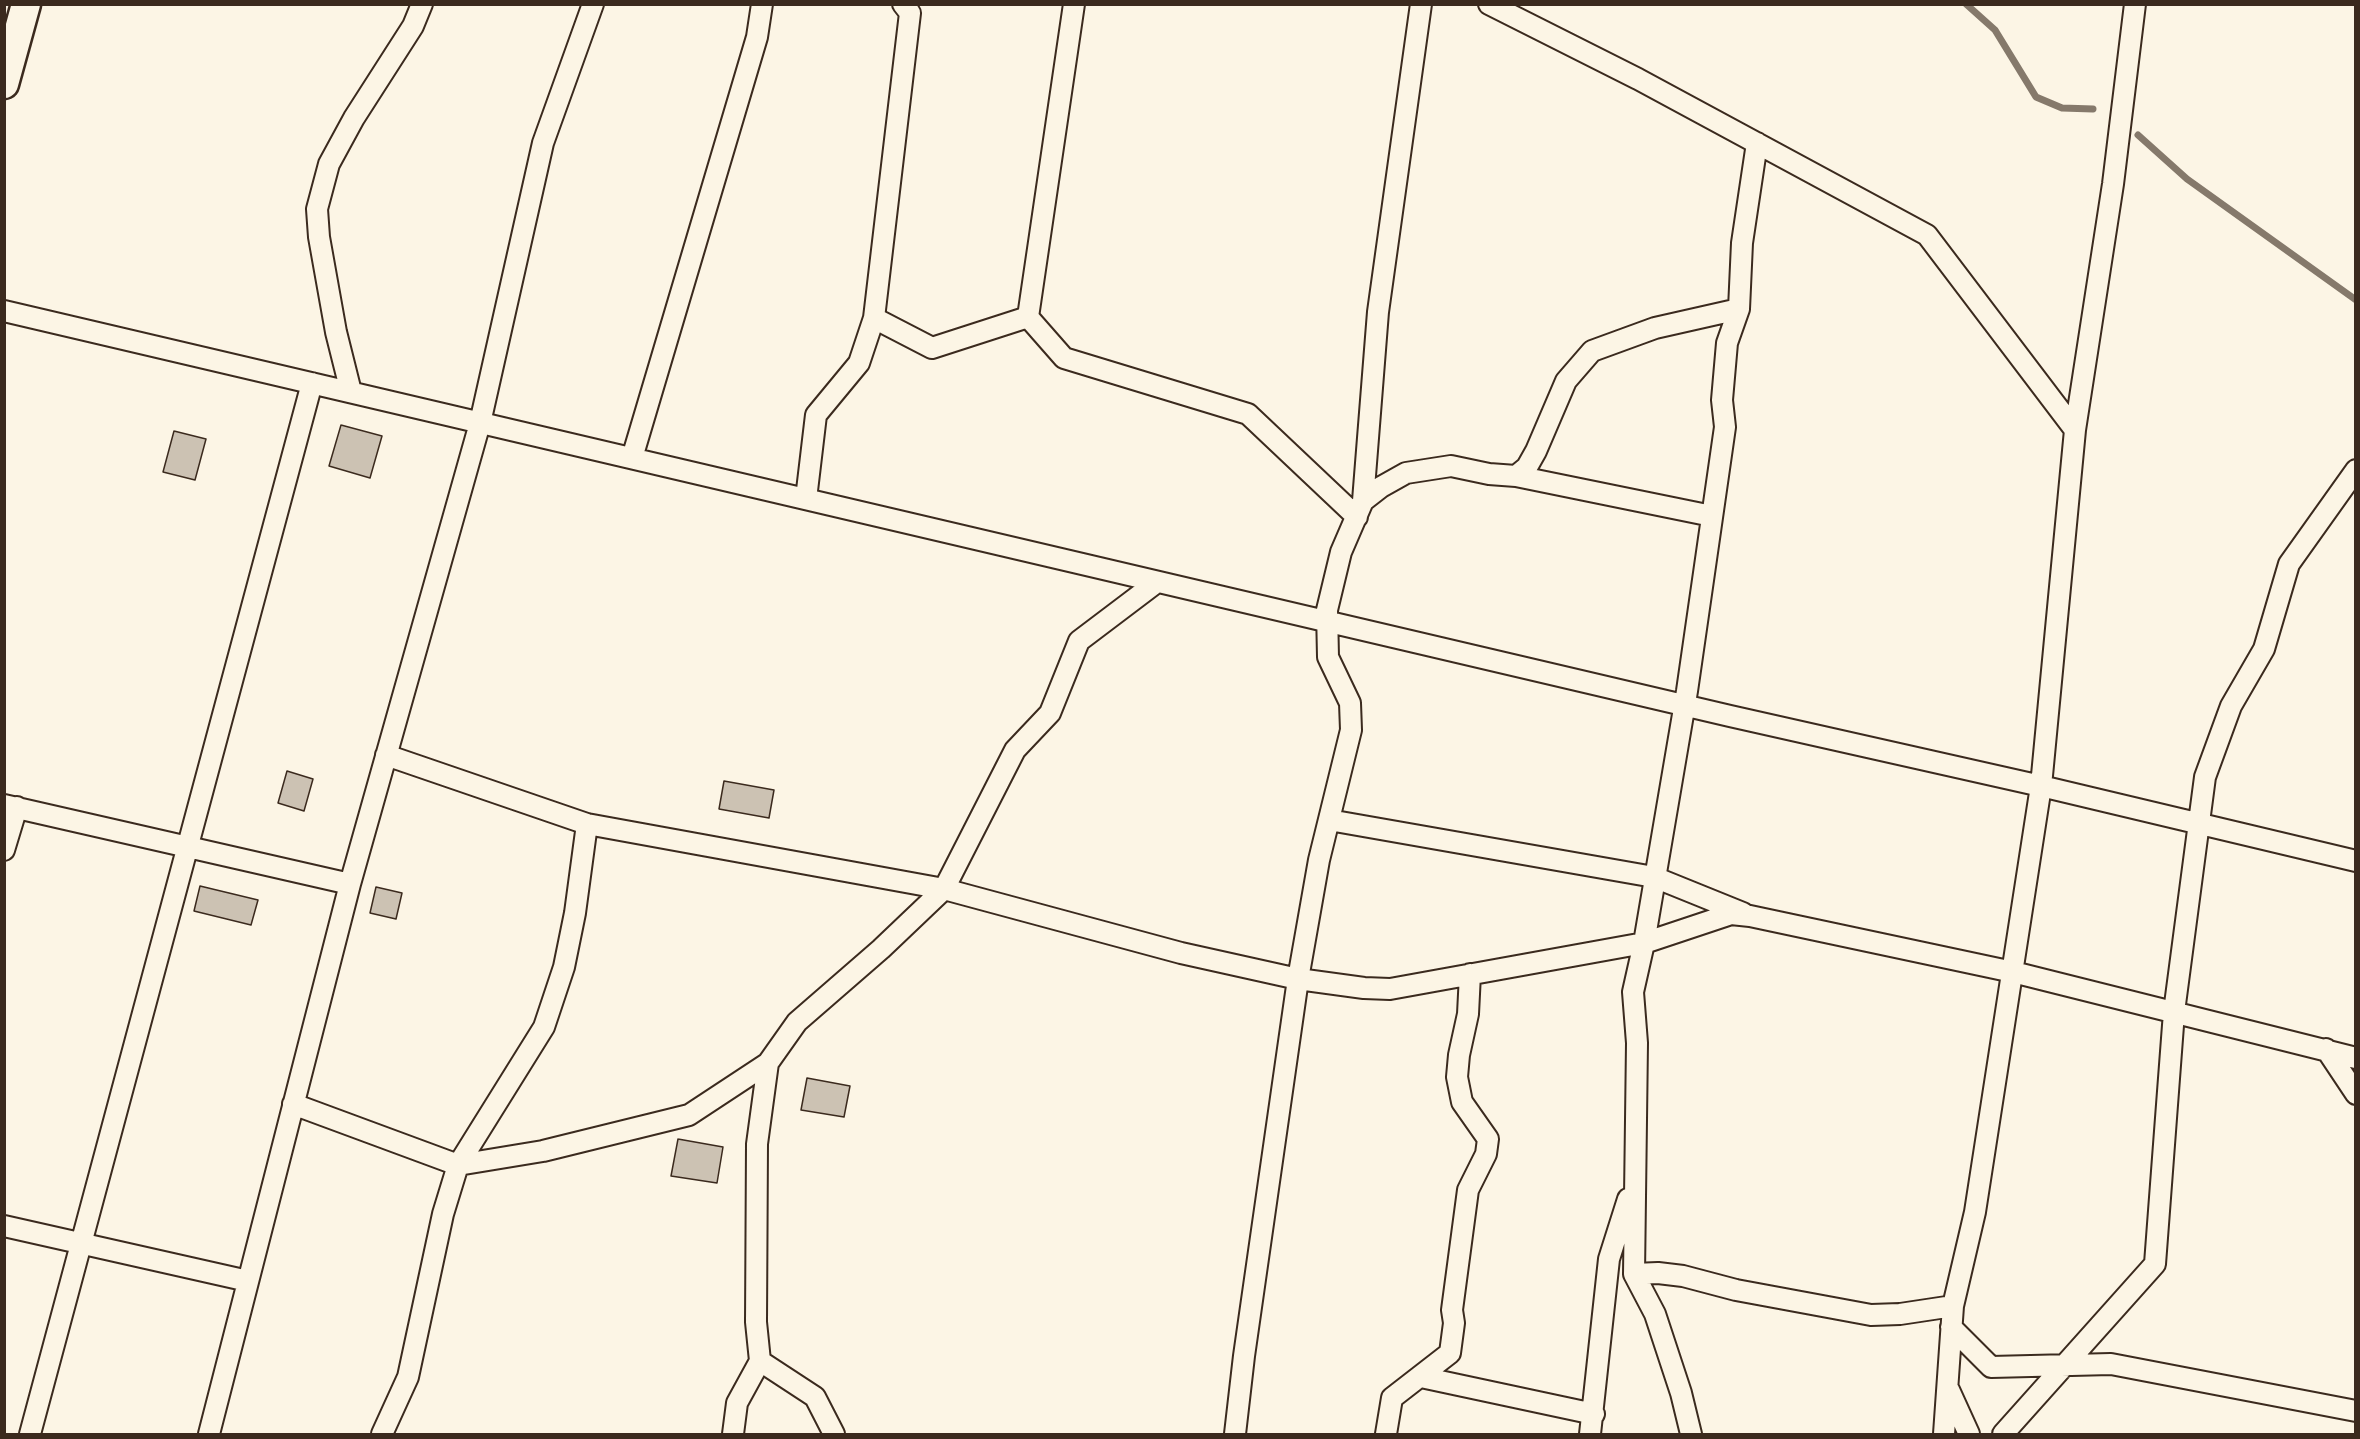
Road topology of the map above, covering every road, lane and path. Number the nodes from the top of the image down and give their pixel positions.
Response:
1 (26, 4) edge
2 (422, 4) edge
3 (593, 4) edge
4 (762, 4) edge
5 (903, 4) edge
6 (1074, 4) edge
7 (1422, 4) edge
8 (1489, 4) edge
9 (2135, 4) edge
10 (4, 84) edge
11 (1757, 143) junction
12 (1739, 309) junction
13 (4, 311) edge
14 (1028, 317) junction
15 (874, 318) junction
16 (312, 383) junction
17 (351, 392) junction
18 (480, 423) junction
19 (2074, 430) junction
20 (632, 458) junction
21 (2355, 470) edge
22 (1516, 476) junction
23 (806, 499) junction
24 (1360, 509) junction
25 (1712, 516) junction
26 (1158, 582) junction
27 (1327, 621) junction
28 (1684, 705) junction
29 (386, 755) junction
30 (2042, 786) junction
31 (11, 806) edge
32 (1329, 819) junction
33 (2197, 823) junction
34 (587, 824) junction
35 (188, 846) junction
36 (4, 850) edge
37 (2355, 861) edge
38 (1654, 877) junction
39 (350, 884) junction
40 (944, 889) junction
41 (1750, 916) junction
42 (1644, 943) junction
43 (2013, 972) junction
44 (1470, 974) junction
45 (1298, 979) junction
46 (2174, 1012) junction
47 (2326, 1049) junction
48 (2355, 1058) edge
49 (768, 1063) junction
50 (2355, 1094) edge
51 (293, 1104) junction
52 (458, 1165) junction
53 (1634, 1182) junction
54 (4, 1226) edge
55 (81, 1244) junction
56 (1634, 1274) junction
57 (248, 1281) junction
58 (1953, 1306) junction
59 (1952, 1327) junction
60 (760, 1361) junction
61 (2066, 1365) junction
62 (1421, 1377) junction
63 (1948, 1388) junction
64 (2355, 1411) edge
65 (1594, 1414) junction
66 (30, 1434) edge
67 (208, 1434) edge
68 (382, 1434) edge
69 (733, 1434) edge
70 (834, 1434) edge
71 (1235, 1434) edge
72 (1386, 1434) edge
73 (1590, 1434) edge
74 (1691, 1434) edge
75 (1944, 1434) edge
76 (1969, 1434) edge
77 (2003, 1434) edge

1 - 10 street
2 - 17 street
3 - 18 street
4 - 20 street
5 - 15 street
6 - 14 street
7 - 24 street
8 - 11 street
9 - 19 street
11 - 12 street
11 - 19 street
12 - 22 street
12 - 25 street
13 - 16 street
14 - 15 street
14 - 24 street
15 - 23 street
16 - 17 street
16 - 35 street
17 - 18 street
18 - 20 street
18 - 29 street
19 - 30 street
20 - 23 street
21 - 33 street
22 - 24 street
22 - 25 street
23 - 26 street
24 - 27 street
25 - 28 street
26 - 27 street
26 - 40 street
27 - 28 street
27 - 32 street
28 - 30 street
28 - 38 street
29 - 34 street
29 - 39 street
30 - 33 street
30 - 43 street
31 - 35 street
31 - 36 street
32 - 38 street
32 - 45 street
33 - 37 street
33 - 46 street
34 - 40 street
34 - 52 street
35 - 39 street
35 - 55 street
38 - 41 street
38 - 42 street
39 - 51 street
40 - 45 street
40 - 49 street
41 - 42 street
41 - 43 street
42 - 44 street
42 - 53 street
43 - 46 street
43 - 58 street
44 - 45 street
44 - 62 street
45 - 71 street
46 - 47 street
46 - 61 street
47 - 48 street
47 - 50 street
49 - 52 street
49 - 60 street
51 - 52 street
51 - 57 street
52 - 68 street
53 - 56 street
53 - 65 street
54 - 55 street
55 - 57 street
55 - 66 street
56 - 58 street
56 - 74 street
57 - 67 street
58 - 59 street
59 - 61 street
59 - 63 street
60 - 69 street
60 - 70 street
61 - 64 street
61 - 77 street
62 - 65 street
62 - 72 street
63 - 75 street
63 - 76 street
65 - 73 street

